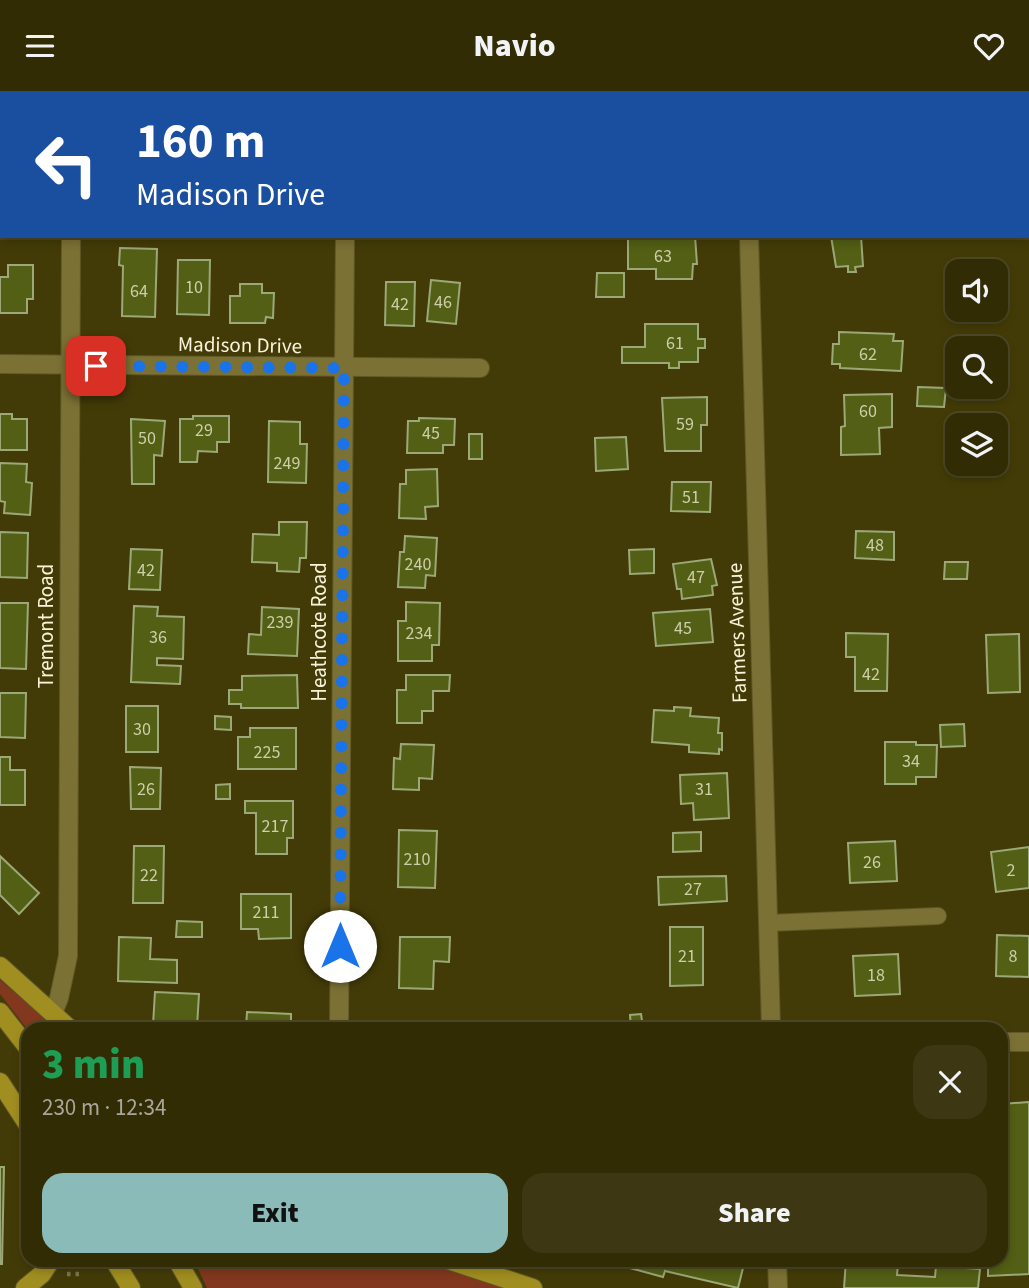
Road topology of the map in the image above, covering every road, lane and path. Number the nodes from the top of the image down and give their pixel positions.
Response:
1 (71, 238) edge
2 (345, 238) edge
3 (750, 238) edge
4 (0, 364) edge
5 (69, 366) junction
6 (344, 368) junction
7 (480, 368) dead end
8 (938, 916) dead end
9 (768, 923) junction
10 (0, 966) edge
11 (0, 1011) edge
12 (53, 1013) junction
13 (63, 1022) edge
14 (339, 1022) edge
15 (771, 1022) edge
16 (21, 1039) edge
17 (1008, 1042) edge
18 (1029, 1042) edge
19 (0, 1082) edge
20 (21, 1114) edge
21 (46, 1267) edge
22 (118, 1267) edge
23 (181, 1267) edge
24 (469, 1267) edge
25 (777, 1267) edge
26 (66, 1274) dead end
27 (84, 1274) dead end
28 (25, 1288) edge
29 (131, 1288) edge
30 (194, 1288) edge
31 (533, 1288) edge
32 (778, 1288) edge

1 - 5 street, Tremont Road
2 - 6 street, Heathcote Road
3 - 9 street, Farmers Avenue
4 - 5 street, Madison Drive
5 - 6 street, Madison Drive
5 - 12 street, Tremont Road
6 - 7 street, Madison Drive
6 - 14 street, Heathcote Road
8 - 9 lane
9 - 15 street, Farmers Avenue
10 - 12 main road
11 - 16 main road
12 - 13 main road
17 - 18 street
19 - 20 main road
21 - 28 main road
22 - 29 main road
23 - 30 main road
24 - 31 main road
25 - 32 street
26 - 27 path

